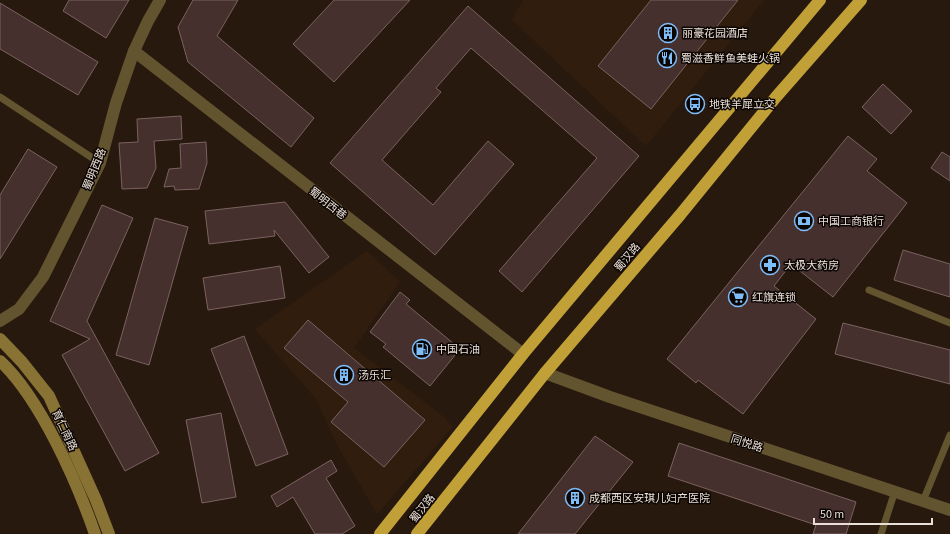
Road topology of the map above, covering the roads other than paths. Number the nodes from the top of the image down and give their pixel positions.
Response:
1 (160, 0) edge
2 (820, 0) edge
3 (861, 0) edge
4 (134, 51) junction
5 (0, 97) edge
6 (100, 162) junction
7 (869, 290) dead end
8 (0, 321) edge
9 (950, 323) edge
10 (0, 339) edge
11 (523, 354) junction
12 (0, 361) edge
13 (545, 373) junction
14 (950, 435) edge
15 (895, 491) junction
16 (923, 501) junction
17 (950, 510) edge
18 (95, 534) edge
19 (109, 534) edge
20 (380, 534) edge
21 (418, 534) edge
22 (881, 534) edge

1 - 4 street, 蜀明西路
2 - 11 highway, 蜀汉路
3 - 13 highway, 蜀汉路
4 - 6 street, 蜀明西路
4 - 11 street, 蜀明西巷
5 - 6 lane
6 - 8 street, 蜀明西路
7 - 9 lane
10 - 19 street, 育仁南路
11 - 20 highway, 蜀汉路
12 - 18 street
13 - 15 street, 同悦路
13 - 21 highway, 蜀汉路
14 - 16 lane
15 - 16 street, 同悦路
15 - 22 lane
16 - 17 street, 同悦路

